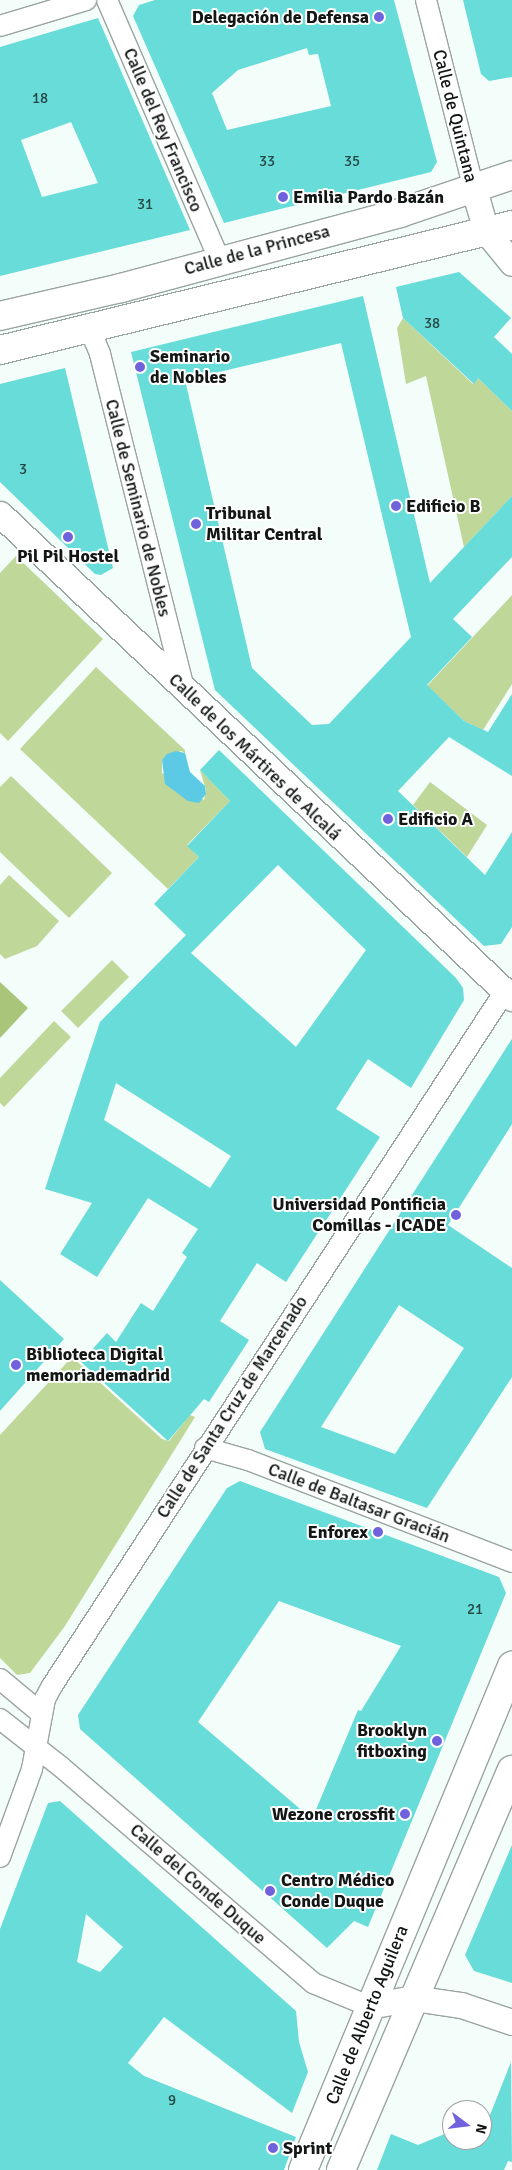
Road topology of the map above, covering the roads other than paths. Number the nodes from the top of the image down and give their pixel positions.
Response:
1 (86, 0) edge
2 (107, 0) edge
3 (426, 0) edge
4 (0, 26) edge
5 (512, 175) edge
6 (473, 186) junction
7 (512, 225) edge
8 (486, 231) junction
9 (219, 259) junction
10 (512, 263) edge
11 (0, 316) edge
12 (90, 330) junction
13 (5, 345) edge
14 (0, 514) edge
15 (184, 688) junction
16 (510, 989) edge
17 (205, 1448) junction
18 (512, 1562) edge
19 (512, 1666) edge
20 (0, 1679) edge
21 (42, 1714) junction
22 (0, 1719) edge
23 (34, 1748) junction
24 (512, 1770) edge
25 (0, 1857) edge
26 (413, 1998) junction
27 (369, 2006) junction
28 (503, 2018) edge
29 (303, 2170) edge
30 (341, 2170) edge

1 - 4 street
2 - 9 street, Calle del Rey Francisco
3 - 6 street, Calle de Quintana
5 - 6 main road, Calle de la Princesa
6 - 8 street, Calle de Quintana
6 - 9 main road, Calle de la Princesa
7 - 8 main road, Calle de la Princesa
8 - 10 street
8 - 12 main road, Calle de la Princesa
9 - 11 main road, Calle de la Princesa
12 - 13 main road, Calle de la Princesa
12 - 15 street, Calle de Seminario de Nobles
14 - 15 street, Calle de los Mártires de Alcalá
15 - 16 street, Calle de los Mártires de Alcalá
16 - 17 street, Calle de Santa Cruz de Marcenado
17 - 18 street, Calle de Baltasar Gracián
17 - 21 street, Calle de Santa Cruz de Marcenado
19 - 27 main road, Calle de Alberto Aguilera
20 - 21 street
21 - 23 street, Calle de Santa Cruz de Marcenado
22 - 23 street, Calle del Conde Duque
23 - 25 street, Calle de Santa Cruz de Marcenado
23 - 27 street, Calle del Conde Duque
24 - 26 main road, Calle de Alberto Aguilera
26 - 27 street
26 - 28 street
26 - 30 main road, Calle de Alberto Aguilera
27 - 29 main road, Calle de Alberto Aguilera

